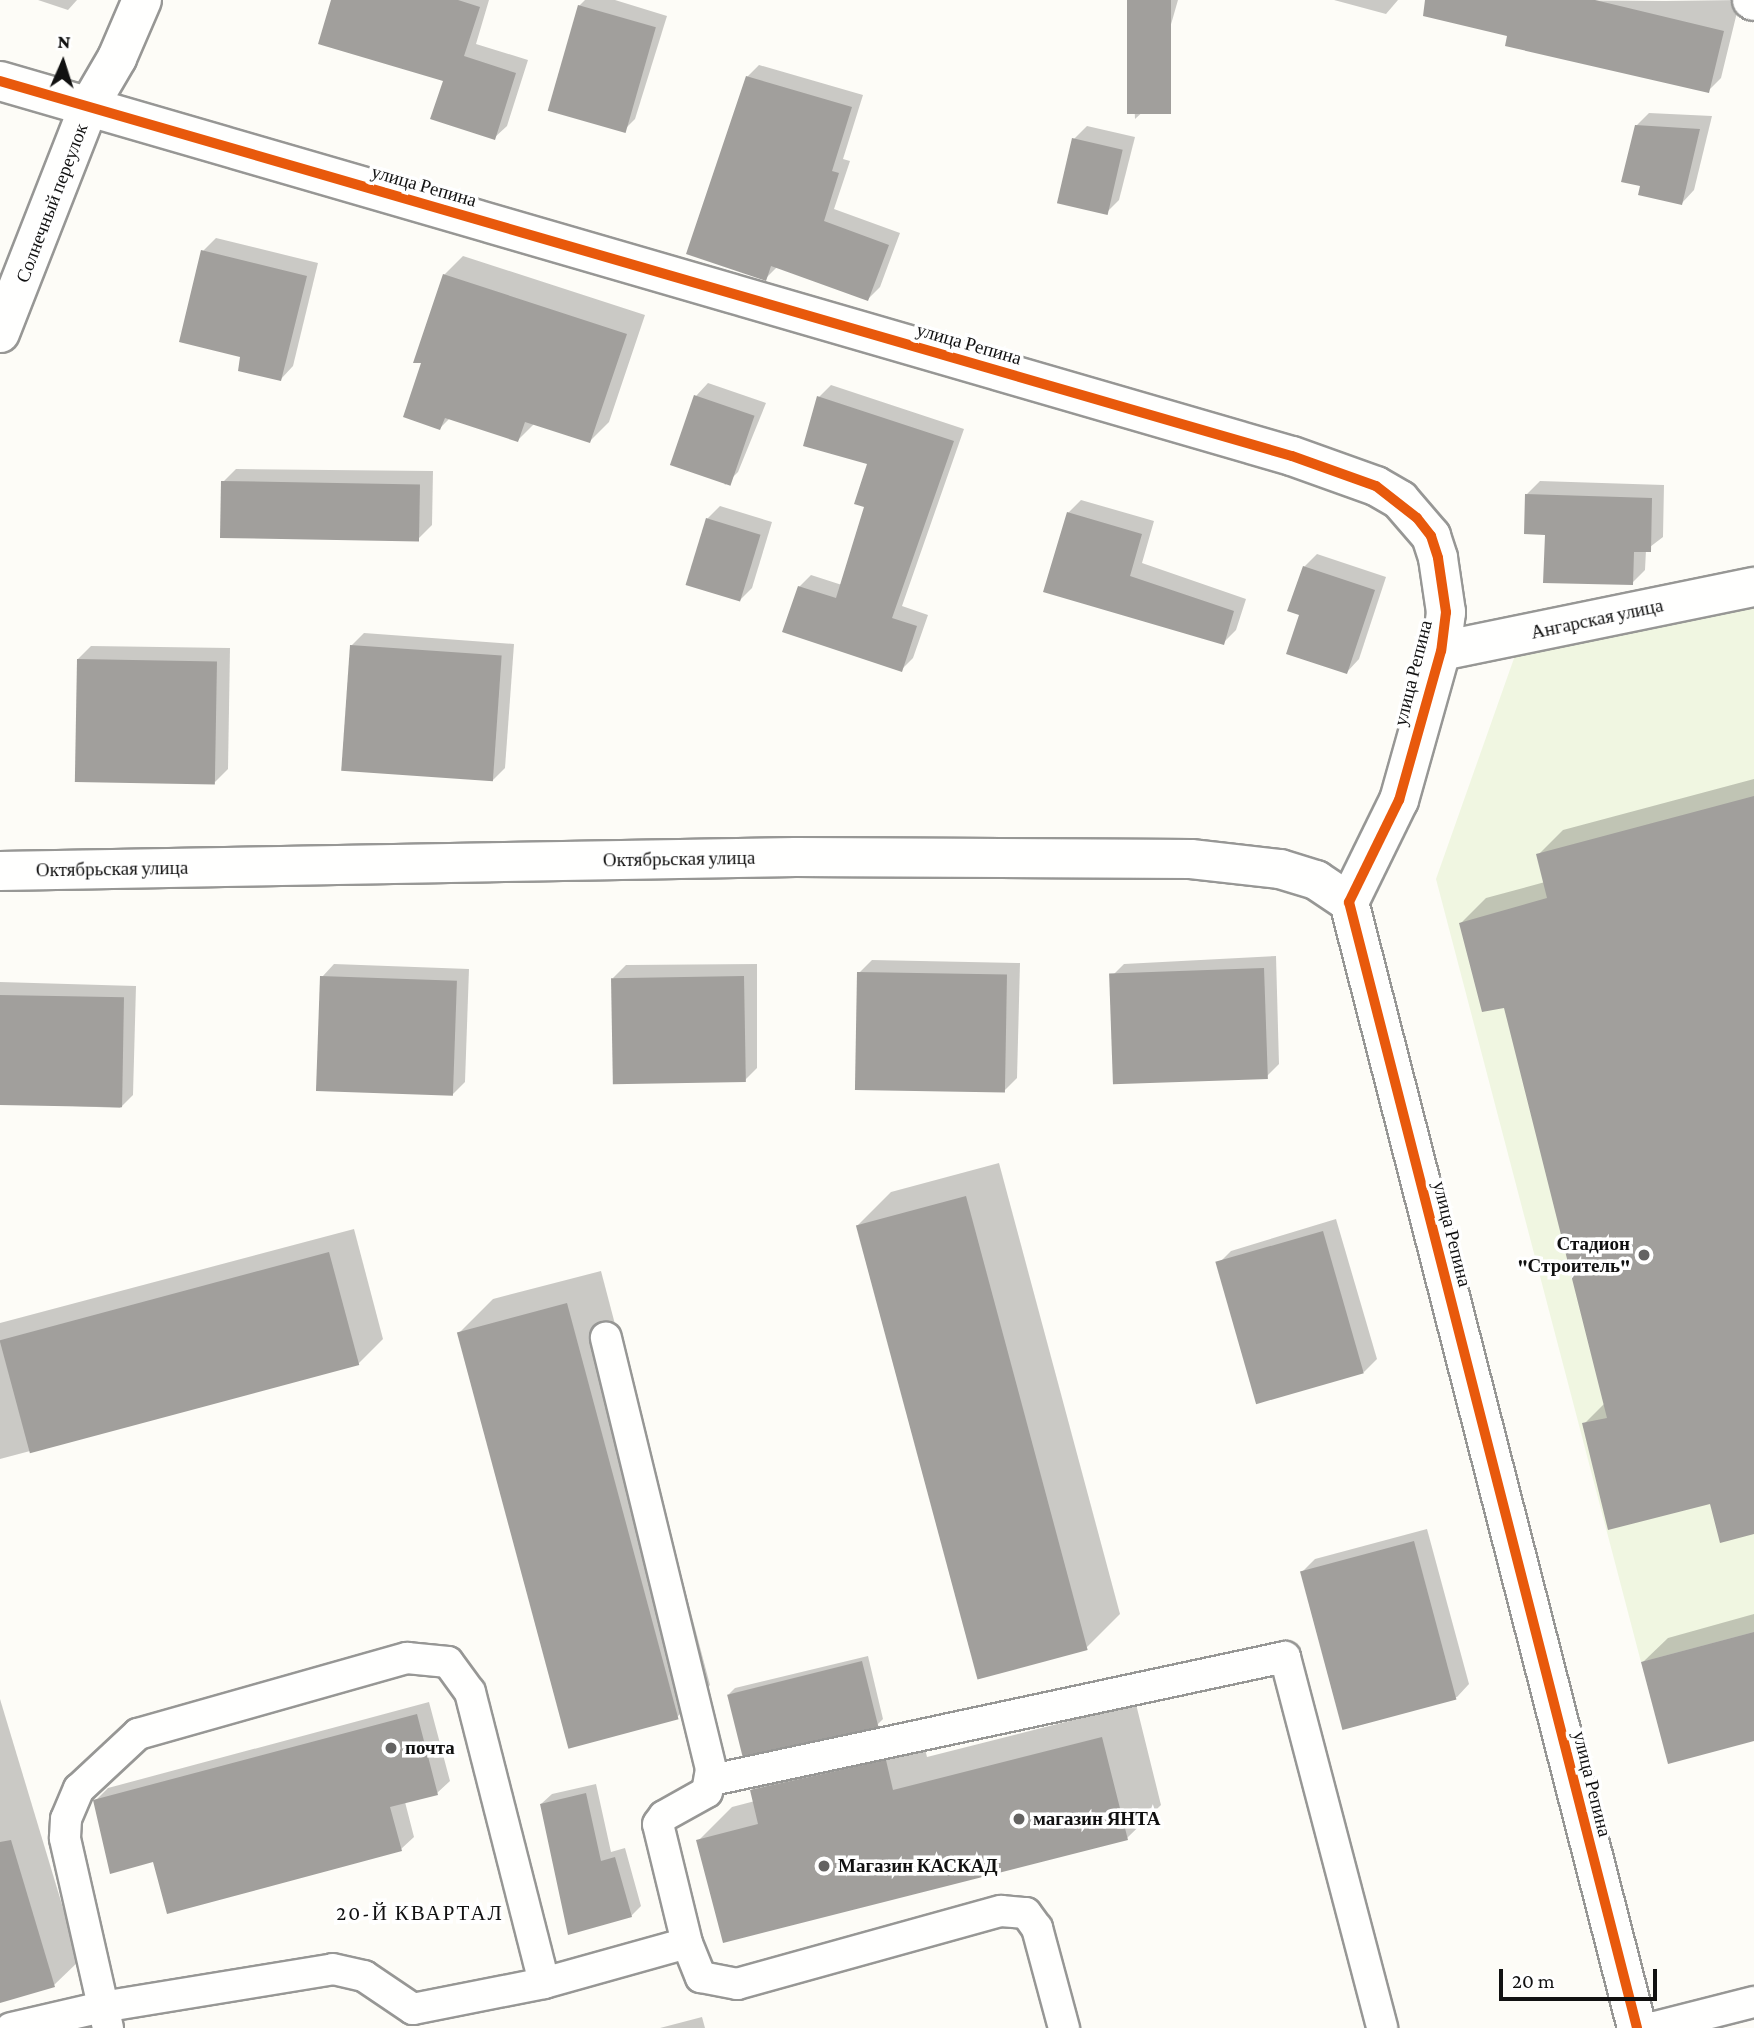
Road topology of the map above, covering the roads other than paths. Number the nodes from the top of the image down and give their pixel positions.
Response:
1 (142, 0) edge
2 (0, 81) edge
3 (89, 106) junction
4 (0, 333) edge
5 (1754, 587) edge
6 (1441, 651) junction
7 (0, 871) edge
8 (1349, 902) junction
9 (606, 1338) dead end
10 (712, 1780) junction
11 (687, 1943) junction
12 (544, 1983) junction
13 (1754, 2002) edge
14 (105, 2017) edge
15 (414, 2019) edge
16 (11, 2028) edge
17 (1064, 2028) edge
18 (1382, 2028) edge
19 (1637, 2028) edge
20 (1651, 2028) edge

1 - 3 street, Солнечный переулок
2 - 3 street, улица Репина
3 - 4 street, Солнечный переулок
3 - 6 street, улица Репина
5 - 6 street, Ангарская улица
6 - 8 street, улица Репина
7 - 8 street, Октябрьская улица
8 - 19 street, улица Репина
9 - 10 lane
10 - 11 lane
10 - 18 lane
11 - 12 lane
11 - 17 lane
12 - 14 lane
12 - 15 lane
13 - 20 lane
14 - 15 lane
14 - 16 lane

